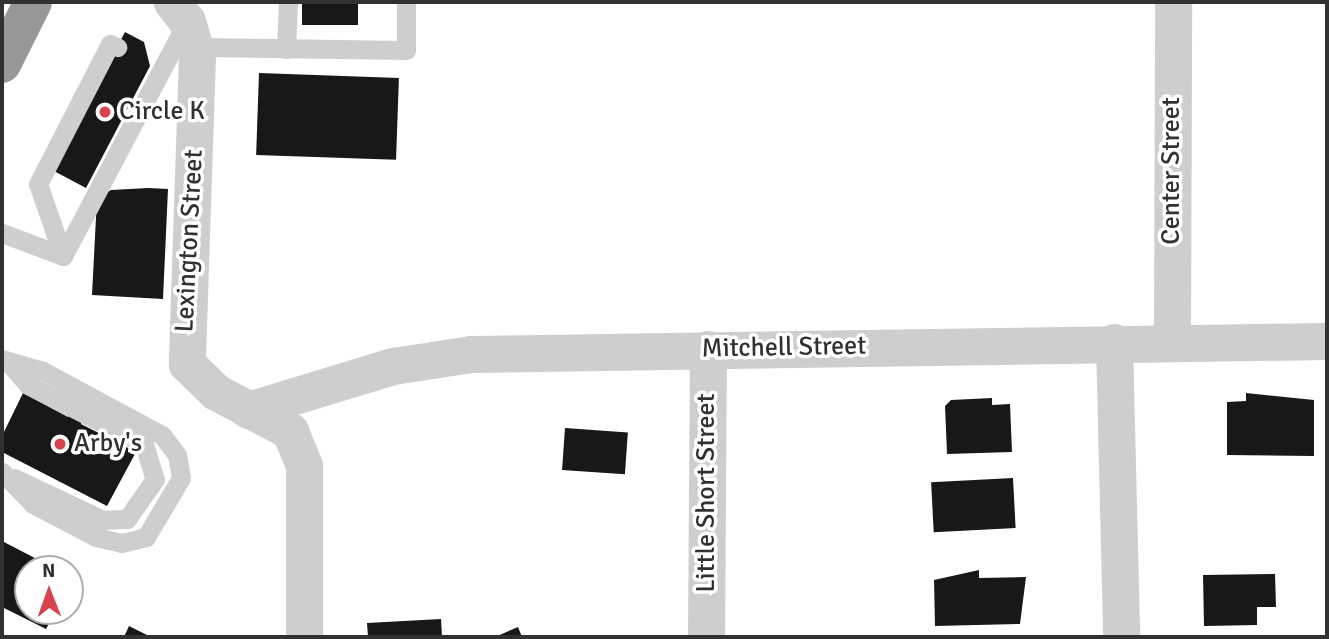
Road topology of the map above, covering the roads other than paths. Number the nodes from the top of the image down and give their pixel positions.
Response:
1 (33, 2) edge
2 (288, 2) edge
3 (406, 2) edge
4 (1173, 2) edge
5 (185, 23) edge
6 (117, 47) dead end
7 (286, 49) junction
8 (2, 64) edge
9 (2, 233) edge
10 (63, 256) junction
11 (1172, 340) junction
12 (1327, 341) edge
13 (1114, 342) junction
14 (708, 349) junction
15 (5, 361) edge
16 (248, 410) junction
17 (2, 472) edge
18 (304, 637) edge
19 (706, 637) edge
20 (1121, 637) edge

1 - 8 highway
2 - 7 lane
3 - 7 lane
4 - 11 street, Center Street
5 - 7 lane
5 - 10 lane
5 - 16 street, Lexington Street
6 - 10 lane
9 - 10 lane
11 - 12 street, Mitchell Street
11 - 13 street, Mitchell Street
13 - 14 street, Mitchell Street
13 - 20 street
14 - 16 street, Mitchell Street
14 - 19 street, Little Short Street
15 - 17 lane
16 - 18 street, Lexington Street

